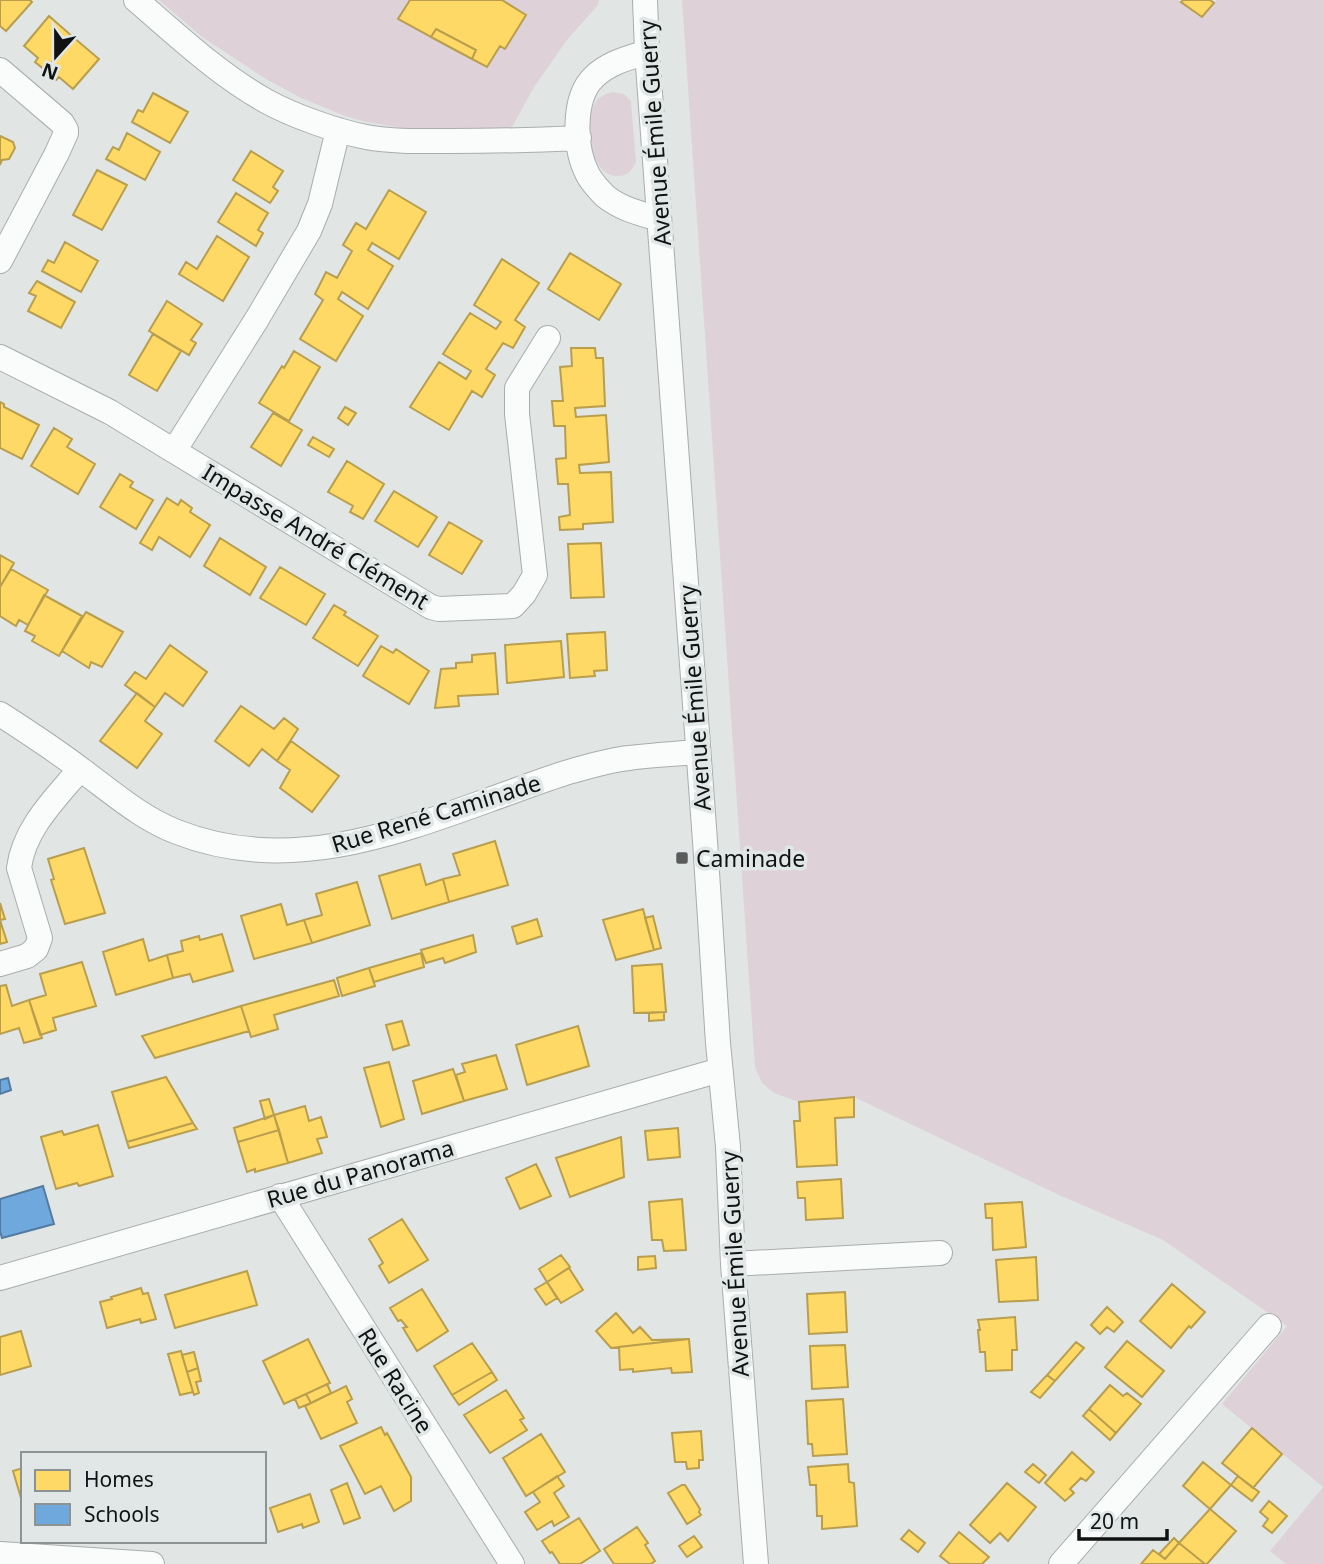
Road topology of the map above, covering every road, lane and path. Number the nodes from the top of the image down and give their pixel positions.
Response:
1 (136, 0) edge
2 (645, 0) edge
3 (647, 52) junction
4 (0, 70) edge
5 (338, 130) junction
6 (579, 138) junction
7 (659, 219) junction
8 (0, 261) edge
9 (548, 338) dead end
10 (0, 356) edge
11 (174, 451) junction
12 (0, 714) edge
13 (698, 752) junction
14 (80, 769) junction
15 (0, 964) edge
16 (720, 1070) junction
17 (280, 1196) junction
18 (940, 1253) dead end
19 (733, 1264) junction
20 (0, 1278) edge
21 (1269, 1326) dead end
22 (0, 1555) edge
23 (152, 1564) edge
24 (512, 1564) edge
25 (756, 1564) edge
26 (1061, 1564) edge

1 - 5 street
2 - 3 street, Avenue Émile Guerry
3 - 6 street
3 - 7 street, Avenue Émile Guerry
4 - 8 street
5 - 6 street
5 - 11 street
6 - 7 street
7 - 13 street, Avenue Émile Guerry
9 - 11 street, Impasse André Clément
10 - 11 street
12 - 14 street, Rue René Caminade
13 - 14 street, Rue René Caminade
13 - 16 street, Avenue Émile Guerry
14 - 15 street
16 - 17 street, Rue du Panorama
16 - 19 street, Avenue Émile Guerry
17 - 20 street, Rue du Panorama
17 - 24 street, Rue Racine
18 - 19 street
19 - 25 street, Avenue Émile Guerry
21 - 26 street
22 - 23 street

